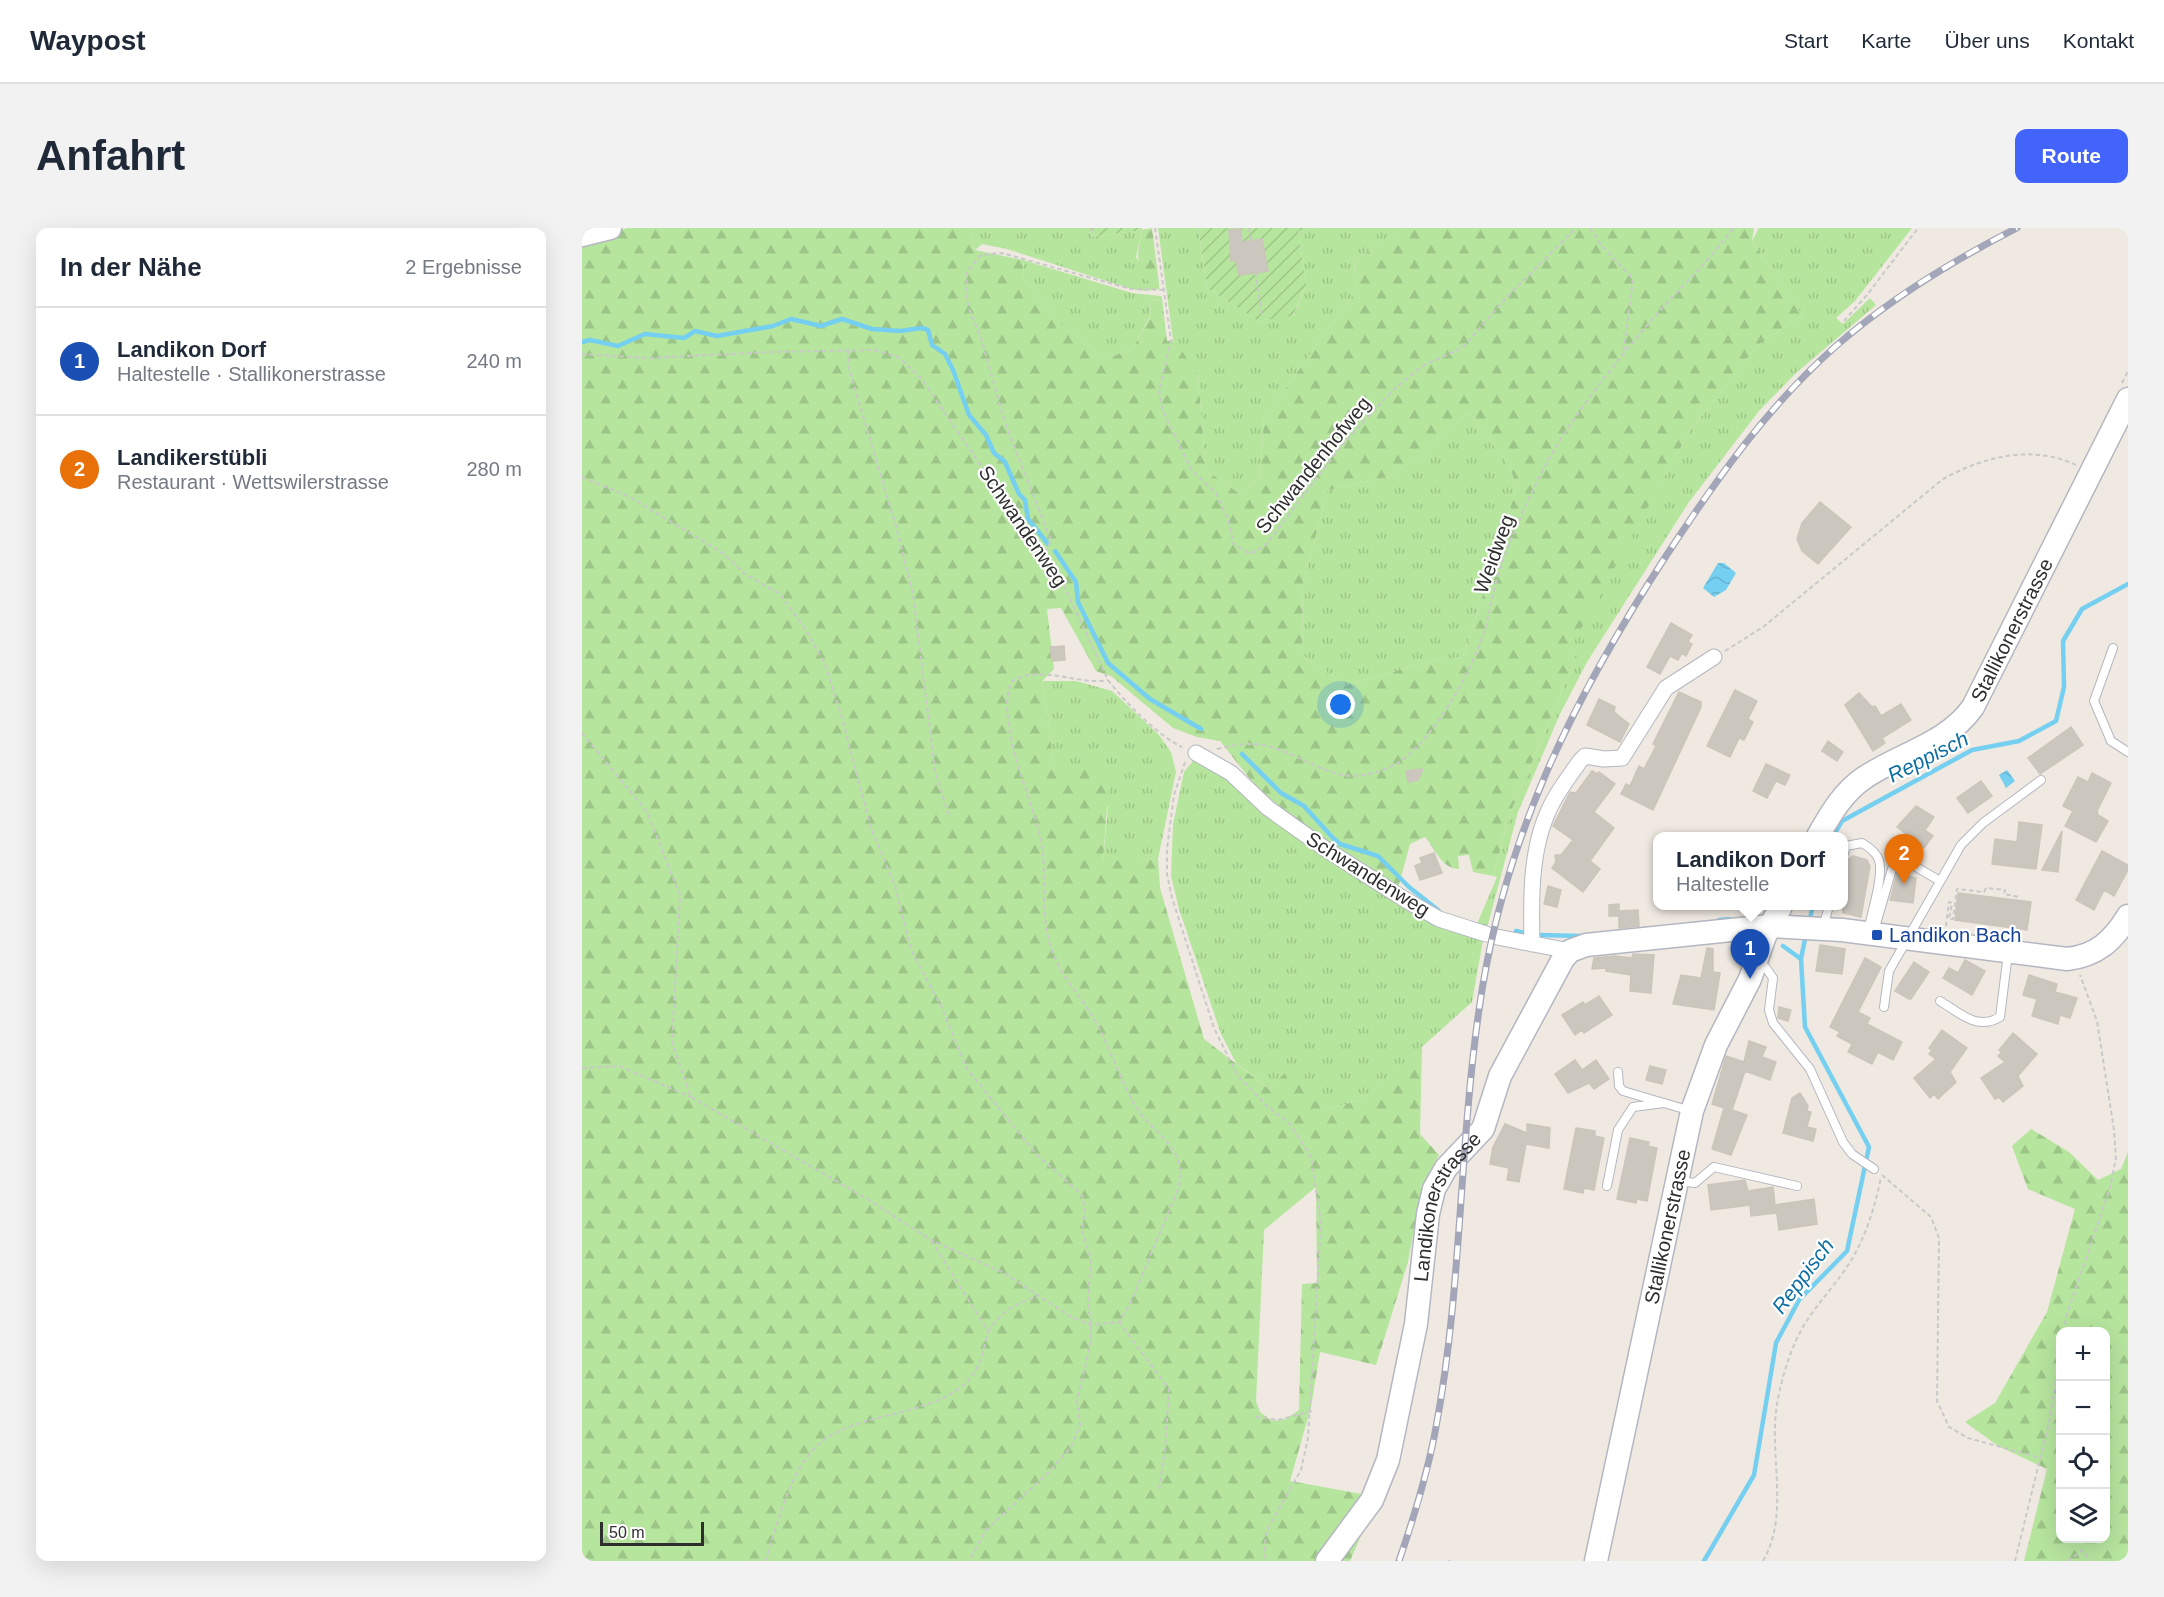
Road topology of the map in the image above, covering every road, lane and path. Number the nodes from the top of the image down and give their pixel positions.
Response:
1 (610, 228) edge
2 (1155, 228) edge
3 (1249, 228) edge
4 (1576, 228) edge
5 (1590, 228) edge
6 (1733, 228) edge
7 (1918, 228) edge
8 (582, 235) edge
9 (1165, 290) junction
10 (1262, 316) dead end
11 (1844, 321) dead end
12 (848, 350) junction
13 (582, 354) edge
14 (1622, 357) junction
15 (2128, 371) edge
16 (2124, 394) edge
17 (2092, 472) junction
18 (582, 477) edge
19 (1045, 554) junction
20 (2113, 648) dead end
21 (1714, 657) joint
22 (1108, 680) junction
23 (582, 733) edge
24 (1238, 745) dead end
25 (2128, 752) edge
26 (1196, 753) joint
27 (1179, 777) dead end
28 (2041, 780) dead end
29 (949, 817) dead end
30 (1821, 832) edge
31 (1848, 846) edge
32 (1940, 881) junction
33 (2019, 897) dead end
34 (1779, 910) edge
35 (1826, 910) edge
36 (2128, 916) edge
37 (1770, 926) junction
38 (1812, 928) junction
39 (1945, 933) dead end
40 (1870, 934) junction
41 (1906, 938) junction
42 (1532, 944) junction
43 (1570, 951) junction
44 (2009, 952) junction
45 (1756, 964) junction
46 (2088, 994) dead end
47 (1940, 1000) dead end
48 (1884, 1007) dead end
49 (582, 1068) edge
50 (1618, 1072) dead end
51 (691, 1097) junction
52 (1664, 1103) junction
53 (1692, 1111) junction
54 (1874, 1169) dead end
55 (1676, 1180) junction
56 (1607, 1186) dead end
57 (1797, 1186) dead end
58 (931, 1240) junction
59 (1037, 1297) junction
60 (1119, 1322) junction
61 (1091, 1325) junction
62 (2065, 1327) edge
63 (988, 1331) junction
64 (2056, 1381) edge
65 (1312, 1411) junction
66 (1256, 1417) dead end
67 (2040, 1458) junction
68 (1159, 1489) dead end
69 (765, 1561) edge
70 (969, 1561) edge
71 (1264, 1561) edge
72 (1327, 1561) edge
73 (1596, 1561) edge
74 (1763, 1561) edge
75 (2015, 1561) edge
76 (2068, 1561) edge
77 (2090, 1561) edge

1 - 8 street
2 - 9 path
3 - 10 path
4 - 9 path, Schwandenhofweg
5 - 14 path
6 - 14 path, Weidweg
7 - 11 path
9 - 19 path
12 - 13 path, Schwandenweg
12 - 19 path, Schwandenweg
12 - 29 path
14 - 24 path, Weidweg
15 - 16 path
16 - 17 street, Stallikonerstrasse
17 - 21 path
17 - 30 street, Stallikonerstrasse
18 - 61 path
19 - 22 path, Schwandenweg
20 - 25 lane
21 - 42 street
22 - 26 path, Schwandenweg
22 - 60 path
23 - 51 path
26 - 42 street, Schwandenweg
27 - 65 path
28 - 32 lane
31 - 40 lane
32 - 40 lane
32 - 41 lane
33 - 39 path
34 - 37 street, Stallikonerstrasse
35 - 38 lane
36 - 44 street
37 - 38 street
37 - 43 street
37 - 45 street, Stallikonerstrasse
38 - 40 street
40 - 41 street
41 - 44 street
41 - 48 lane
42 - 43 street, Schwandenweg
43 - 72 street, Landikonerstrasse
44 - 47 lane
45 - 53 street, Stallikonerstrasse
45 - 54 lane
46 - 62 path
49 - 51 path
50 - 52 lane
51 - 58 path
52 - 53 lane
52 - 56 lane
53 - 55 street, Stallikonerstrasse
55 - 57 lane
55 - 73 street, Stallikonerstrasse
58 - 59 path
58 - 63 path
59 - 61 path
59 - 63 path
60 - 61 path
60 - 68 path
61 - 70 path
63 - 69 path
64 - 67 path
65 - 66 path
65 - 71 path
67 - 74 path
67 - 75 path
76 - 77 path

